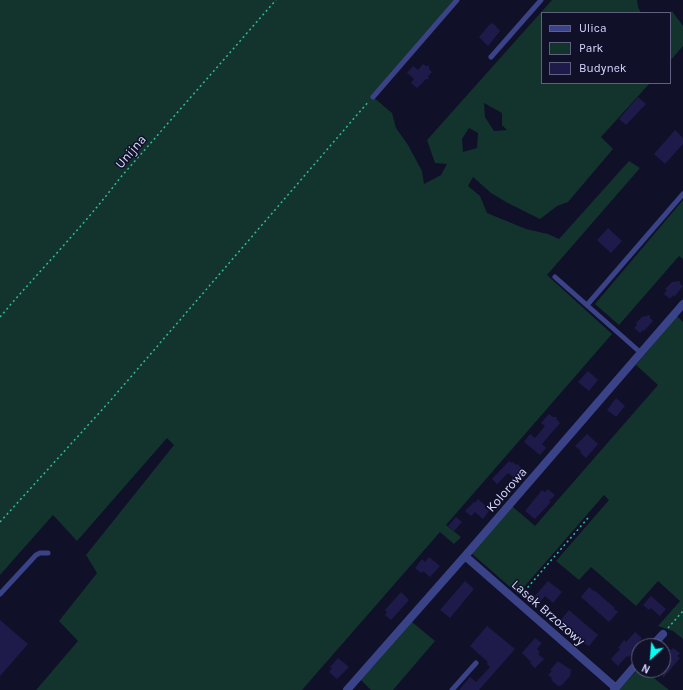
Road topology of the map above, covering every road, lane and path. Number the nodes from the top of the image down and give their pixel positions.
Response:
1 (276, 0) edge
2 (457, 0) edge
3 (541, 0) edge
4 (491, 57) dead end
5 (373, 97) joint
6 (683, 194) edge
7 (555, 277) dead end
8 (683, 304) edge
9 (587, 305) junction
10 (0, 317) edge
11 (641, 352) junction
12 (588, 518) dead end
13 (0, 522) edge
14 (48, 553) dead end
15 (465, 556) junction
16 (0, 594) edge
17 (516, 600) junction
18 (683, 610) edge
19 (663, 634) joint
20 (659, 638) edge
21 (476, 663) dead end
22 (631, 670) edge
23 (615, 689) edge
24 (347, 690) edge
25 (452, 690) edge

1 - 10 path, Unijna
2 - 5 lane
3 - 4 lane
5 - 13 path
6 - 9 lane
7 - 9 lane
8 - 11 street, Kolorowa
9 - 11 lane
11 - 15 street, Kolorowa
12 - 17 path
14 - 16 lane
15 - 17 street, Lasek Brzozowy
15 - 24 street, Kolorowa
17 - 23 street, Lasek Brzozowy
18 - 19 path
19 - 20 street
21 - 25 lane
22 - 23 street

